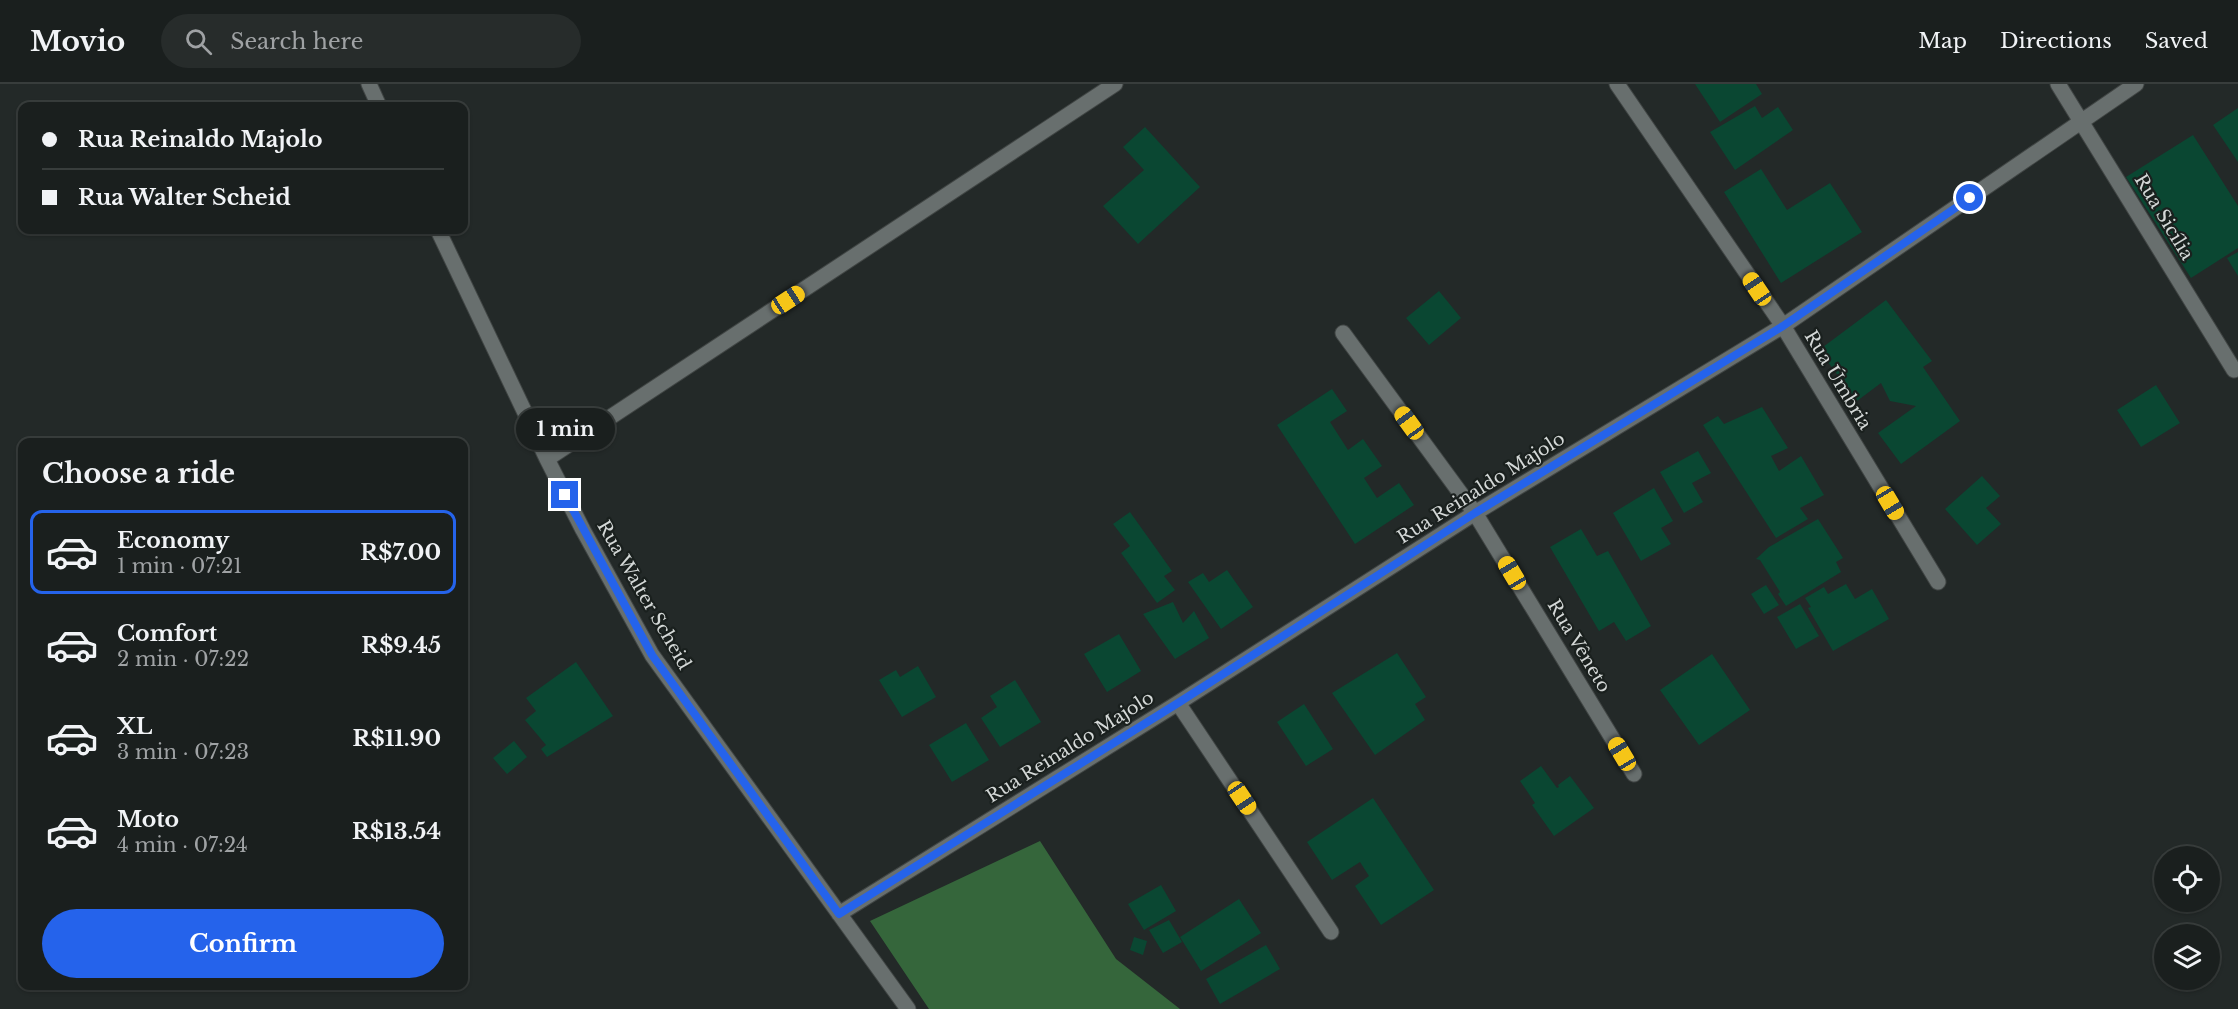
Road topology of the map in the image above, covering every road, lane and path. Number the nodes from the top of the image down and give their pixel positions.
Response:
1 (369, 84) edge
2 (1115, 84) edge
3 (1617, 84) edge
4 (2058, 84) edge
5 (2136, 84) edge
6 (377, 102) edge
7 (2082, 120) junction
8 (440, 234) edge
9 (1783, 326) junction
10 (1343, 333) dead end
11 (2234, 370) dead end
12 (547, 459) junction
13 (1475, 513) junction
14 (1938, 582) dead end
15 (1178, 703) junction
16 (1634, 774) dead end
17 (839, 914) junction
18 (1331, 932) dead end
19 (908, 1009) edge

1 - 6 street
2 - 12 street
3 - 9 street, Rua Úmbria
4 - 7 street, Rua Sicília
5 - 7 street, Rua Reinaldo Majolo
7 - 9 street, Rua Reinaldo Majolo
7 - 11 street, Rua Sicília
8 - 12 street, Rua Walter Scheid
9 - 13 street, Rua Reinaldo Majolo
9 - 14 street, Rua Úmbria
10 - 13 street, Rua Vêneto
12 - 17 street, Rua Walter Scheid
13 - 15 street, Rua Reinaldo Majolo
13 - 16 street, Rua Vêneto
15 - 17 street, Rua Reinaldo Majolo
15 - 18 street
17 - 19 street, Rua Walter Scheid

